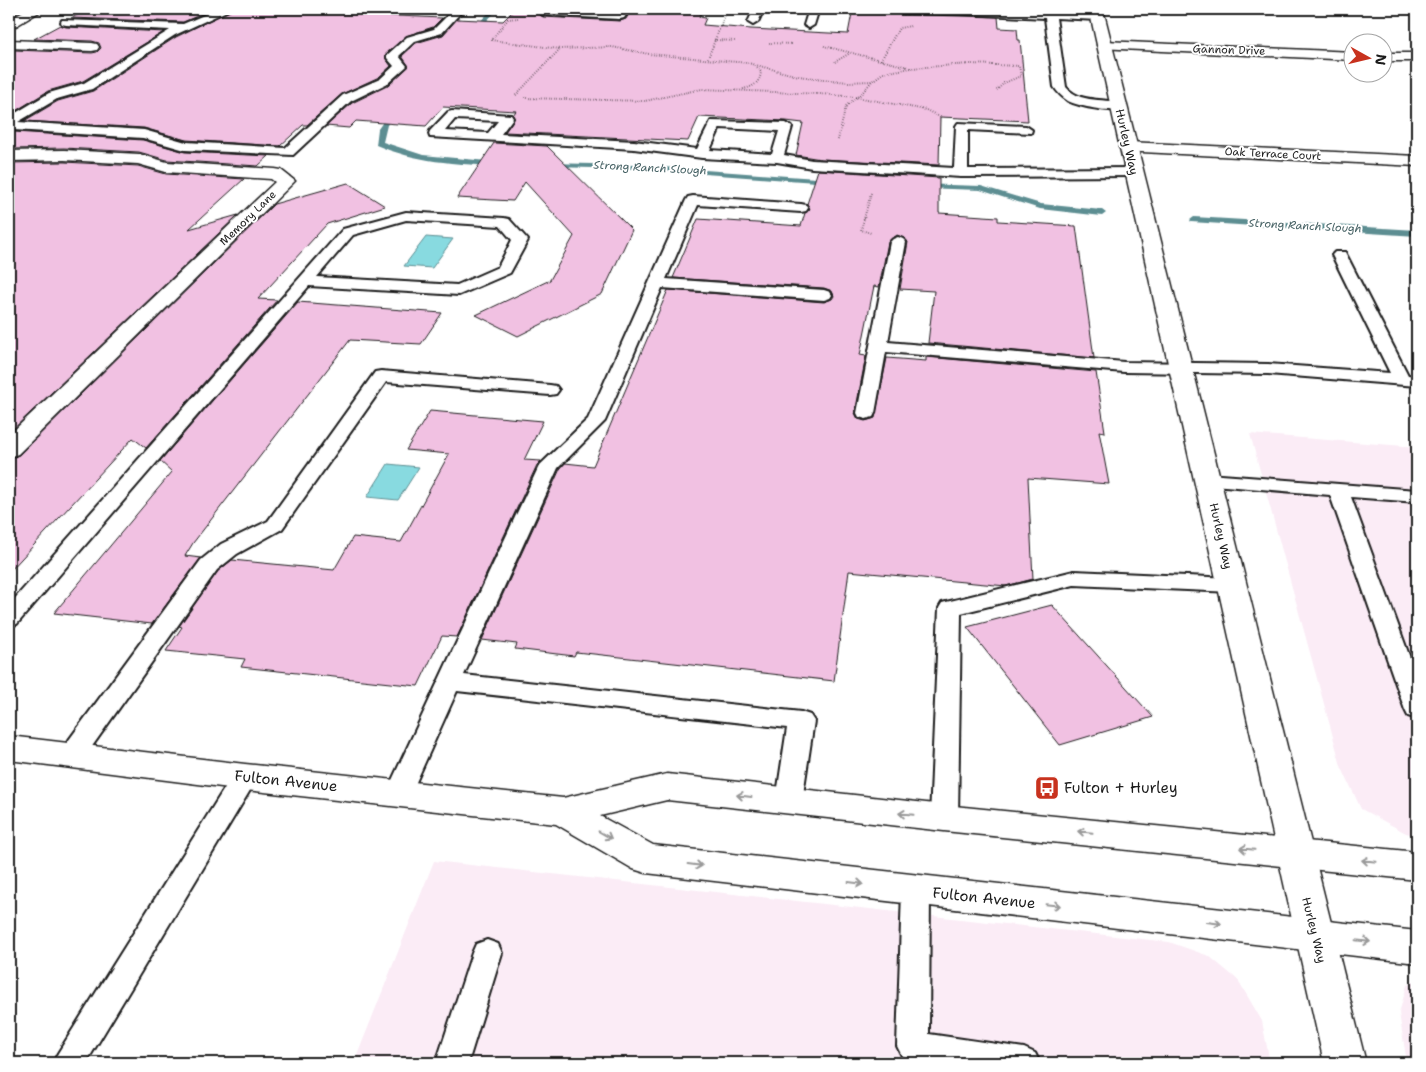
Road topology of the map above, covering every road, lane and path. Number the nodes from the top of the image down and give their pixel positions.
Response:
1 (38, 9) edge
2 (226, 9) edge
3 (459, 9) edge
4 (625, 9) edge
5 (728, 9) edge
6 (759, 9) edge
7 (814, 9) edge
8 (926, 9) edge
9 (544, 10) edge
10 (1097, 13) edge
11 (1050, 14) junction
12 (66, 22) dead end
13 (753, 22) dead end
14 (956, 22) dead end
15 (10, 23) edge
16 (809, 25) dead end
17 (914, 26) dead end
18 (184, 27) junction
19 (9, 44) edge
20 (1104, 45) junction
21 (824, 46) dead end
22 (92, 48) dead end
23 (560, 49) junction
24 (850, 53) junction
25 (1344, 56) edge
26 (1394, 56) edge
27 (1417, 57) edge
28 (708, 58) junction
29 (881, 60) junction
30 (835, 62) dead end
31 (755, 65) junction
32 (911, 68) junction
33 (872, 81) junction
34 (738, 90) dead end
35 (996, 91) dead end
36 (1119, 107) junction
37 (496, 117) junction
38 (10, 125) edge
39 (1026, 130) dead end
40 (492, 137) junction
41 (1128, 147) junction
42 (702, 154) junction
43 (9, 156) edge
44 (777, 158) junction
45 (1417, 161) edge
46 (834, 165) junction
47 (1134, 172) junction
48 (961, 173) junction
49 (870, 193) dead end
50 (801, 208) dead end
51 (898, 242) joint
52 (1340, 255) dead end
53 (304, 281) junction
54 (657, 283) junction
55 (824, 295) dead end
56 (878, 346) junction
57 (1181, 368) junction
58 (1410, 381) edge
59 (550, 390) dead end
60 (866, 414) dead end
61 (9, 449) edge
62 (1208, 480) junction
63 (1338, 490) junction
64 (1417, 496) edge
65 (1232, 585) junction
66 (9, 619) edge
67 (449, 682) junction
68 (1417, 710) edge
69 (9, 748) edge
70 (72, 755) junction
71 (245, 777) junction
72 (399, 793) junction
73 (789, 802) junction
74 (563, 811) junction
75 (944, 818) junction
76 (1295, 854) junction
77 (1417, 866) edge
78 (916, 890) junction
79 (1315, 936) junction
80 (1417, 947) edge
81 (487, 953) dead end
82 (69, 1063) edge
83 (452, 1063) edge
84 (1024, 1063) edge
85 (1345, 1063) edge

1 - 15 street
2 - 18 lane
3 - 38 lane
4 - 9 lane
5 - 28 path
6 - 13 lane
7 - 16 lane
8 - 11 lane
8 - 14 lane
9 - 23 path
10 - 11 lane
10 - 20 street, Hurley Way
11 - 36 lane
12 - 18 lane
17 - 29 path
18 - 38 lane
19 - 22 street
20 - 25 street, Gannon Drive
20 - 36 street, Hurley Way
21 - 24 path
23 - 28 path
23 - 37 path
24 - 29 path
24 - 30 path
26 - 27 street
28 - 31 path
29 - 32 path
31 - 33 path
31 - 34 path
32 - 33 path
32 - 35 path
33 - 46 path
36 - 41 street, Hurley Way
37 - 40 lane
37 - 40 lane
39 - 48 lane
40 - 42 lane
41 - 45 street, Oak Terrace Court
41 - 47 street, Hurley Way
42 - 44 lane
42 - 44 lane
43 - 61 street, Memory Lane
44 - 46 lane
46 - 48 lane
47 - 48 lane
47 - 57 street, Hurley Way
49 - 51 path
50 - 54 lane
51 - 56 lane
52 - 58 lane
53 - 53 lane
53 - 66 lane
54 - 55 lane
54 - 67 lane
56 - 57 lane
56 - 60 lane
57 - 58 lane
57 - 62 street, Hurley Way
59 - 70 lane
62 - 63 lane
62 - 65 street, Hurley Way
63 - 64 lane
63 - 68 lane
65 - 75 lane
65 - 76 street, Hurley Way
67 - 72 lane
67 - 73 lane
69 - 70 street, Fulton Avenue
70 - 71 street, Fulton Avenue
71 - 72 street, Fulton Avenue
71 - 82 lane
72 - 74 street, Fulton Avenue
73 -> 74 street, Fulton Avenue
75 -> 73 street, Fulton Avenue
74 -> 78 street, Fulton Avenue
76 -> 75 street, Fulton Avenue
77 -> 76 street, Fulton Avenue
76 - 79 street, Hurley Way
78 -> 79 street, Fulton Avenue
78 - 84 lane
79 -> 80 street, Fulton Avenue
79 - 85 street, Hurley Way
81 - 83 lane

